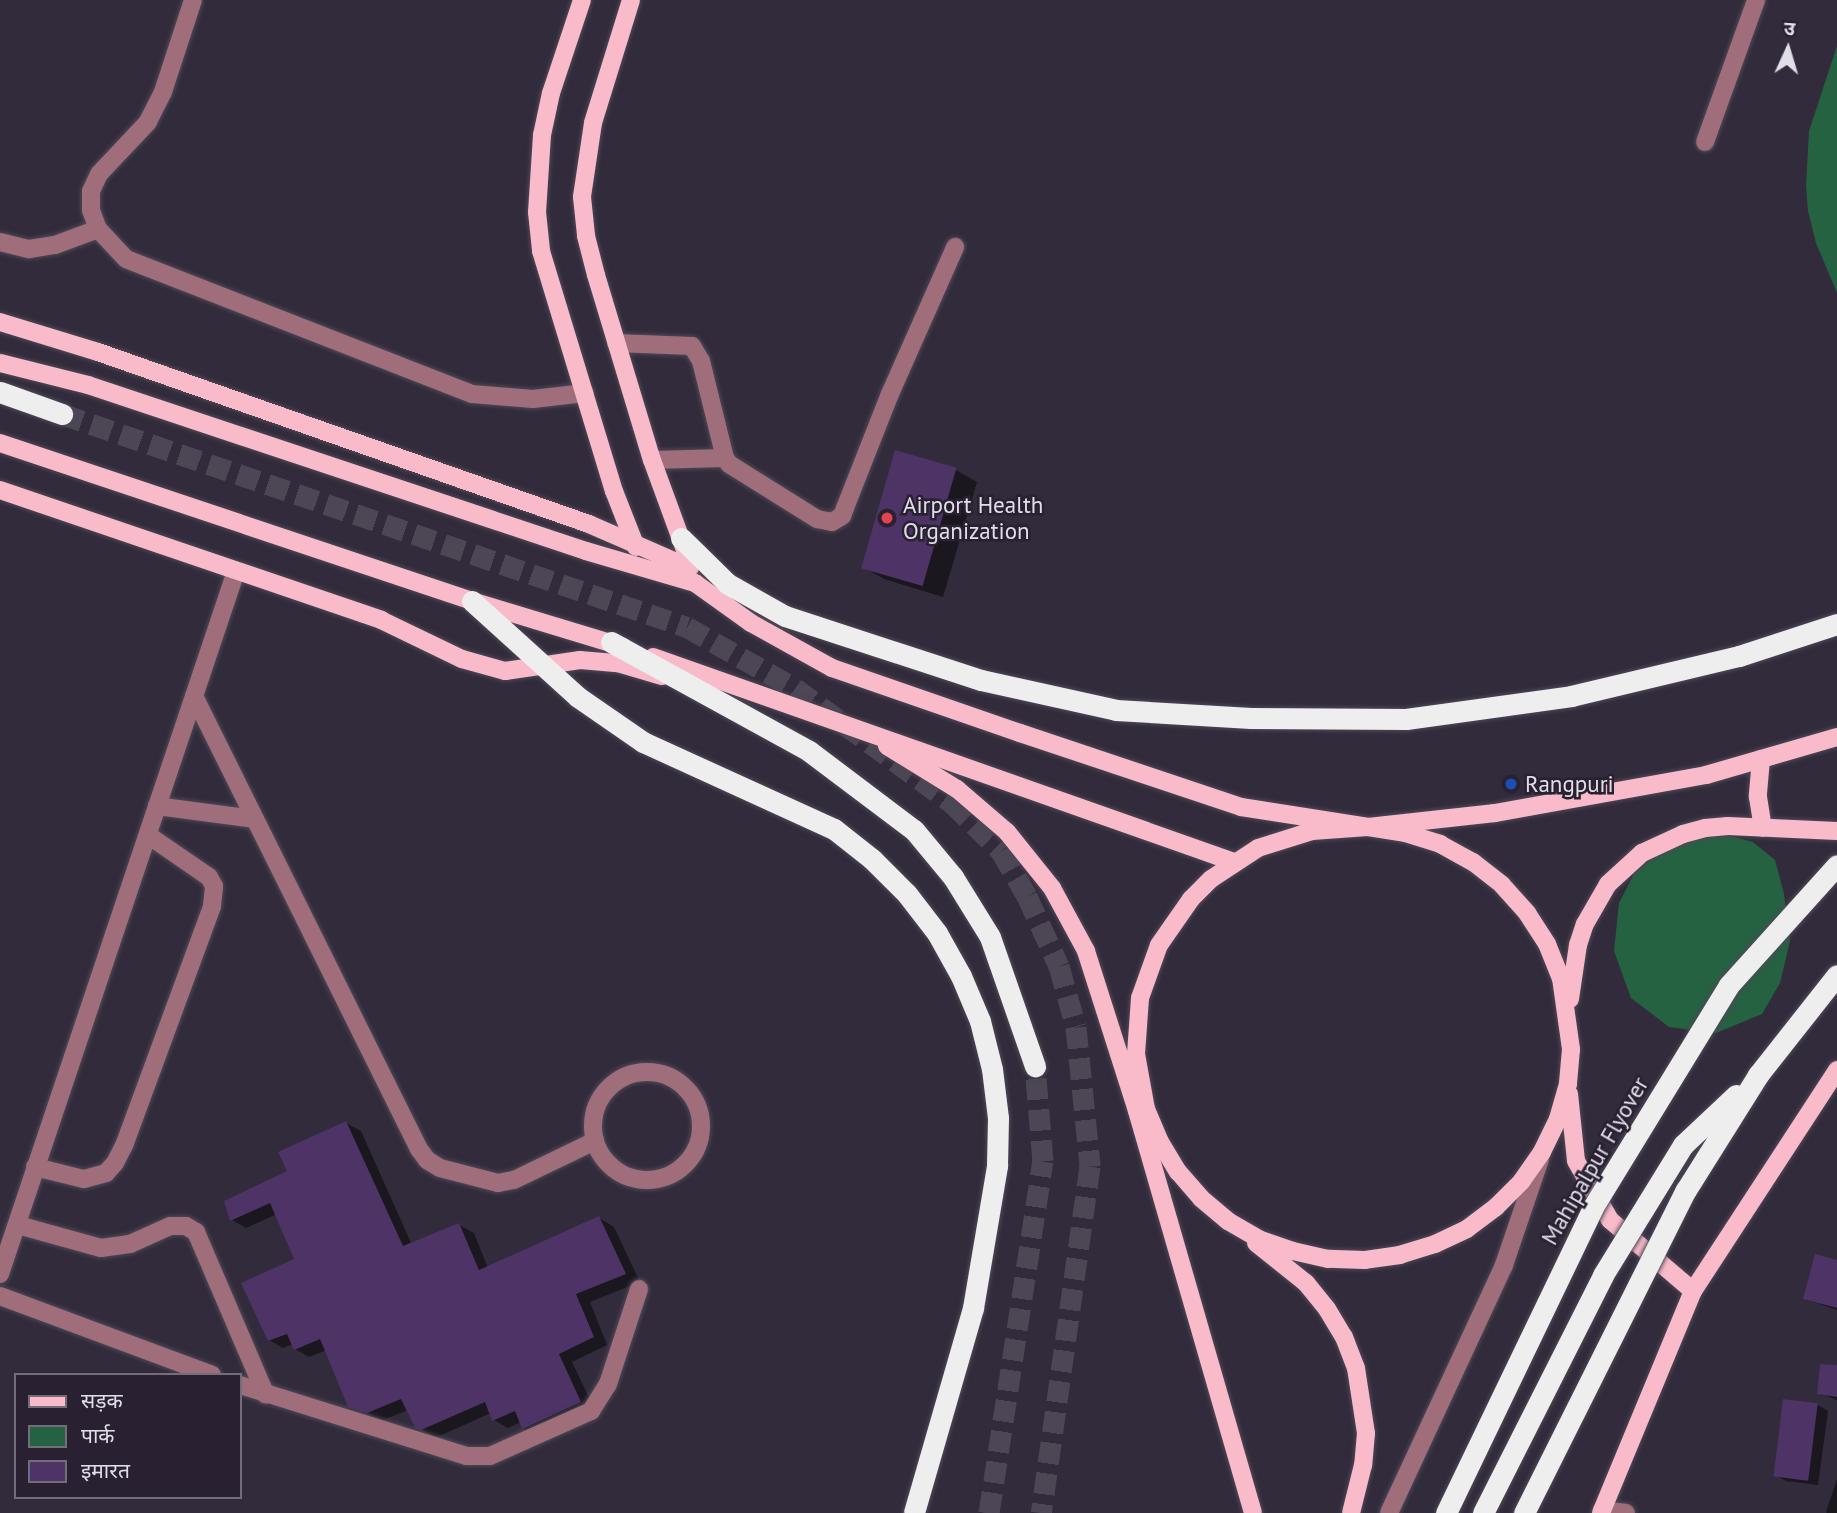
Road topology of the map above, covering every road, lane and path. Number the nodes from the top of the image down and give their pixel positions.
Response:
1 (193, 0) edge
2 (582, 0) edge
3 (631, 0) edge
4 (1756, 0) edge
5 (1705, 142) dead end
6 (97, 229) junction
7 (0, 242) edge
8 (955, 247) dead end
9 (0, 322) edge
10 (616, 343) junction
11 (0, 363) edge
12 (0, 392) edge
13 (585, 393) junction
14 (62, 414) tunnel mouth
15 (0, 443) edge
16 (725, 458) junction
17 (652, 460) junction
18 (0, 490) edge
19 (681, 538) junction
20 (634, 542) junction
21 (645, 570) junction
22 (236, 571) junction
23 (693, 576) junction
24 (472, 601) junction
25 (1837, 624) edge
26 (611, 642) junction
27 (543, 666) junction
28 (679, 681) junction
29 (194, 696) junction
30 (857, 728) junction
31 (1837, 737) edge
32 (1761, 759) junction
33 (157, 806) junction
34 (254, 819) junction
35 (1368, 827) junction
36 (1763, 828) junction
37 (1837, 831) edge
38 (148, 835) junction
39 (1234, 862) junction
40 (1837, 865) edge
41 (1837, 975) edge
42 (1568, 1013) junction
43 (1035, 1066) tunnel mouth
44 (1837, 1070) edge
45 (1758, 1075) junction
46 (1568, 1084) junction
47 (594, 1141) junction
48 (1542, 1152) junction
49 (35, 1167) junction
50 (1228, 1221) junction
51 (18, 1225) junction
52 (0, 1274) edge
53 (639, 1289) dead end
54 (1693, 1291) junction
55 (0, 1296) edge
56 (207, 1373) edge
57 (242, 1386) edge
58 (266, 1395) junction
59 (1602, 1512) edge
60 (914, 1513) edge
61 (1253, 1513) edge
62 (1351, 1513) edge
63 (1388, 1513) edge
64 (1446, 1513) edge
65 (1483, 1513) edge
66 (1524, 1513) edge
67 (1626, 1513) edge

1 - 6 street
2 - 13 main road
3 - 10 main road
4 - 5 street
6 - 7 street
6 - 13 street
8 - 16 street
9 - 20 main road
10 - 16 street
10 - 17 main road
11 - 21 main road
12 - 14 highway
13 - 20 main road
15 - 24 main road
16 - 17 street
17 - 19 main road
18 - 22 main road
19 - 23 main road
19 - 25 highway
20 - 21 main road
20 - 23 main road
21 - 23 main road
22 - 27 main road
22 - 29 street
23 - 35 main road
24 - 26 main road
24 - 27 highway
26 - 28 highway
26 - 30 main road
27 - 28 main road
27 - 60 highway
28 - 43 highway
29 - 33 street
29 - 34 street
30 - 39 main road
30 - 61 main road
31 - 32 main road
32 - 35 main road
32 - 36 main road
33 - 34 street
33 - 38 street
34 - 47 street
35 - 39 main road
35 - 42 main road
36 - 37 main road
36 - 42 main road
38 - 49 street
38 - 49 street
39 - 50 main road
40 - 64 highway, Mahipalpur Flyover, bridge
41 - 45 highway, bridge
42 - 46 main road
44 - 54 main road
45 - 65 highway, bridge
45 - 66 highway, bridge
46 - 48 main road
46 - 54 main road
47 - 47 street
48 - 50 main road
48 - 63 street
49 - 51 street
50 - 62 main road
51 - 52 street
51 - 58 street
53 - 58 street
54 - 59 main road
55 - 56 street
57 - 58 street
59 - 67 street

